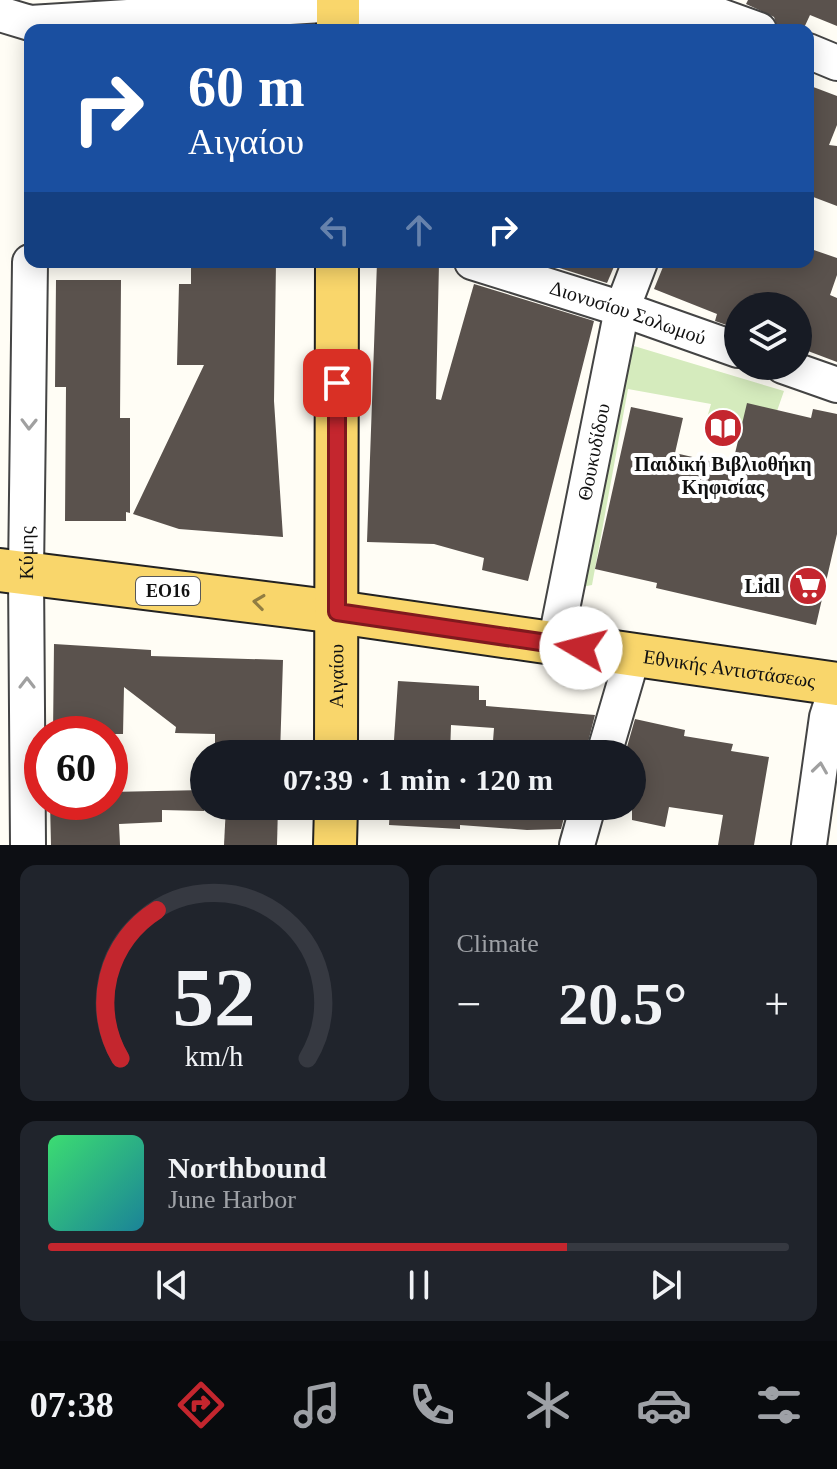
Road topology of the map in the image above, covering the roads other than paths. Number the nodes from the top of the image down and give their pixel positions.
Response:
1 (338, 11) edge
2 (740, 20) edge
3 (20, 22) edge
4 (814, 53) edge
5 (837, 63) edge
6 (29, 268) edge
7 (337, 268) edge
8 (491, 268) edge
9 (638, 268) edge
10 (622, 309) junction
11 (724, 345) edge
12 (15, 371) edge
13 (812, 376) edge
14 (837, 385) edge
15 (13, 572) edge
16 (337, 612) junction
17 (555, 644) junction
18 (633, 655) junction
19 (837, 685) edge
20 (336, 740) edge
21 (608, 740) edge
22 (336, 820) edge
23 (584, 820) edge
24 (28, 845) edge
25 (335, 845) edge
26 (577, 845) edge
27 (809, 845) edge

1 - 2 street
1 - 3 street
4 - 5 street
6 - 12 street, Κύμης
7 - 16 main road, Αιγαίου
8 - 10 street, Διονυσίου Σολωμού
9 - 10 street, Θουκυδίδου
10 - 11 street, Διονυσίου Σολωμού
10 - 17 street, Θουκυδίδου
12 -> 15 street, Κύμης
13 - 14 street
16 -> 15 main road, ΕΟ16
24 -> 15 street, Κύμης
16 - 17 main road, Εθνικής Αντιστάσεως / ΕΟ16
16 - 20 main road, Αιγαίου
17 - 18 main road, Εθνικής Αντιστάσεως / ΕΟ16
18 - 19 main road, Εθνικής Αντιστάσεως / ΕΟ16
18 - 21 street
27 -> 19 street
22 - 25 main road
23 - 26 street

